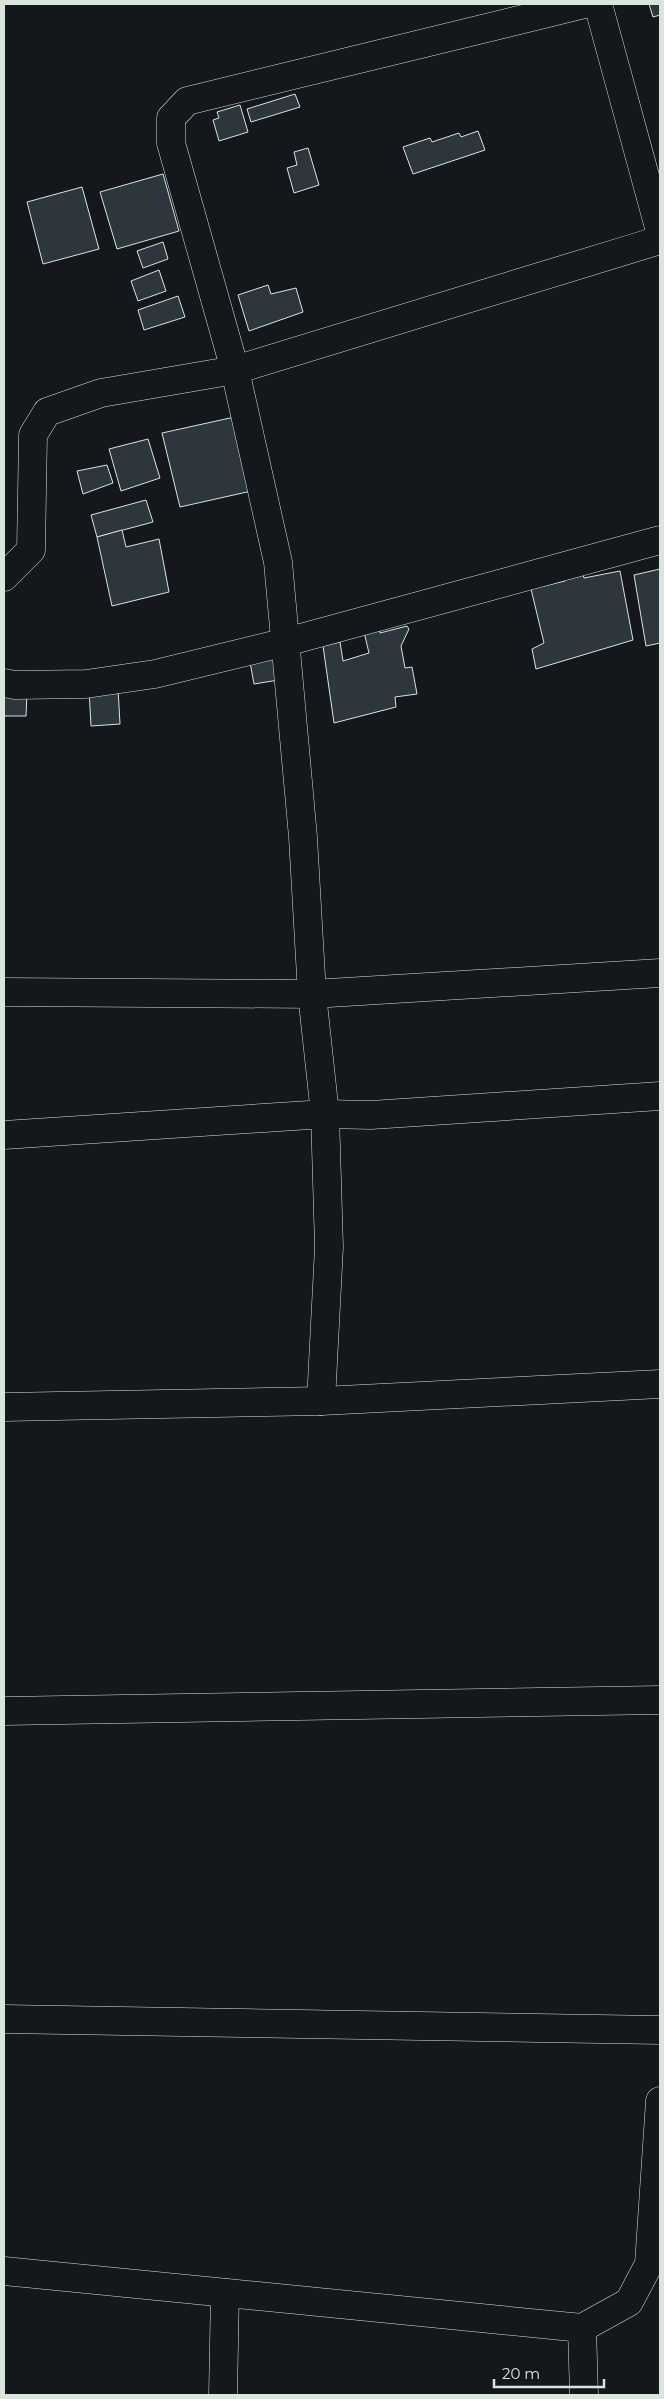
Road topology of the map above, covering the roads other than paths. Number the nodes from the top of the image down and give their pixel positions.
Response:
1 (586, 4) edge
2 (598, 4) edge
3 (660, 231) edge
4 (660, 240) edge
5 (235, 370) junction
6 (660, 540) edge
7 (4, 577) edge
8 (286, 642) junction
9 (4, 683) edge
10 (660, 973) edge
11 (4, 992) edge
12 (312, 994) junction
13 (660, 1096) edge
14 (324, 1114) junction
15 (4, 1135) edge
16 (660, 1384) edge
17 (321, 1401) junction
18 (4, 1407) edge
19 (660, 1700) edge
20 (4, 1711) edge
21 (4, 2019) edge
22 (660, 2030) edge
23 (660, 2101) edge
24 (4, 2270) edge
25 (225, 2293) junction
26 (582, 2328) junction
27 (223, 2395) edge
28 (584, 2395) edge

1 - 5 street
2 - 3 street
4 - 5 street
5 - 7 street
5 - 8 street
6 - 8 street
8 - 9 street
8 - 12 street
10 - 12 street
11 - 12 street
12 - 14 street
13 - 14 street
14 - 15 street
14 - 17 street
16 - 17 street
17 - 18 street
19 - 20 street
21 - 22 street
23 - 26 street
24 - 25 street
25 - 26 street
25 - 27 street
26 - 28 street

